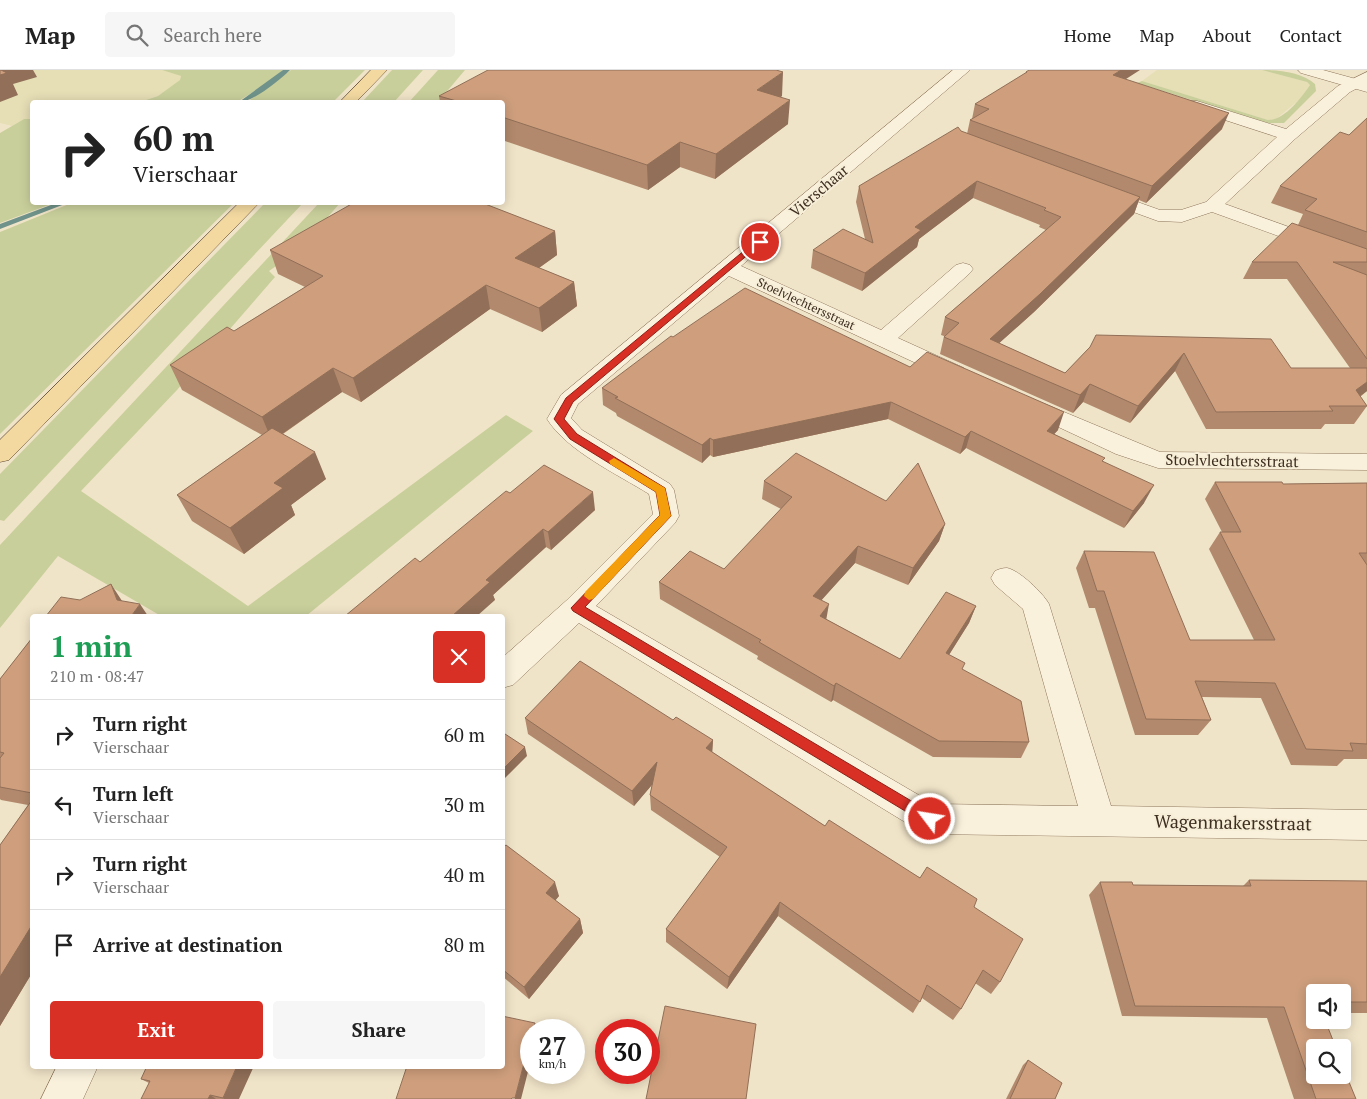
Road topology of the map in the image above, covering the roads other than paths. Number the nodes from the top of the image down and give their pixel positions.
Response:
1 (379, 70) edge
2 (962, 70) edge
3 (1306, 70) edge
4 (1363, 82) edge
5 (1172, 98) edge
6 (350, 100) edge
7 (1289, 135) junction
8 (1084, 187) edge
9 (248, 205) edge
10 (1212, 206) junction
11 (1367, 262) edge
12 (729, 268) junction
13 (963, 269) dead end
14 (883, 340) junction
15 (973, 380) edge
16 (1008, 396) edge
17 (0, 454) edge
18 (1367, 462) edge
19 (1005, 578) dead end
20 (577, 608) junction
21 (505, 673) edge
22 (1099, 820) junction
23 (1367, 825) edge
24 (77, 1069) edge
25 (61, 1099) edge

1 - 6 main road
2 - 12 street, Vierschaar
3 - 4 street
4 - 7 street
5 - 7 street
7 - 10 street
8 - 10 street
9 - 17 main road
10 - 11 street
12 - 14 street, Stoelvlechtersstraat
12 - 20 street, Vierschaar
13 - 14 street
14 - 15 street, Stoelvlechtersstraat
16 - 18 street, Stoelvlechtersstraat
19 - 22 street
20 - 21 street, Vierschaar
20 - 22 street, Wagenmakersstraat
22 - 23 street, Wagenmakersstraat
24 - 25 street

